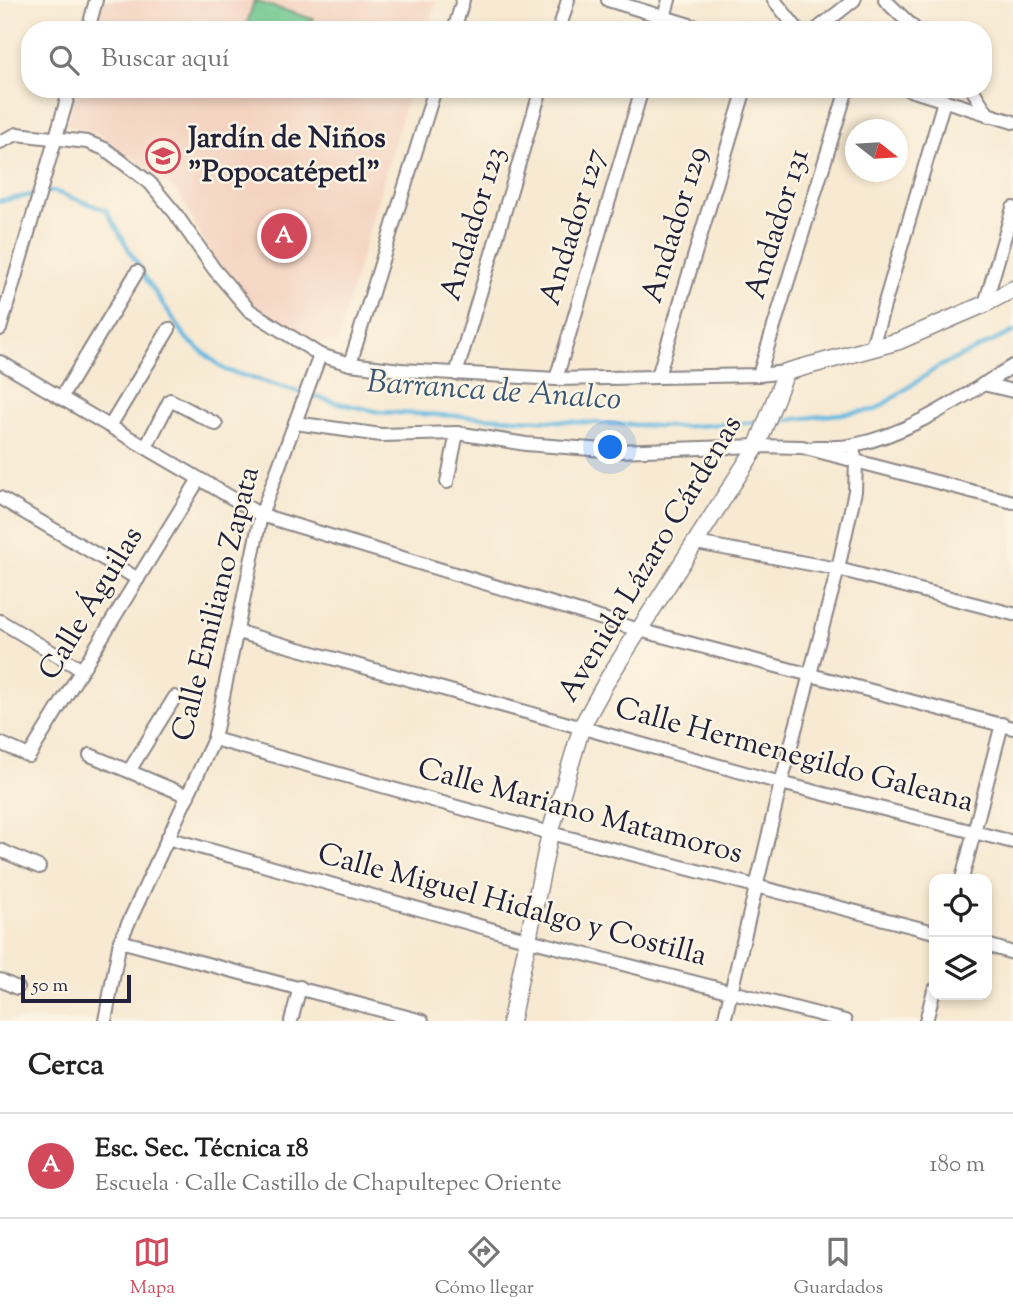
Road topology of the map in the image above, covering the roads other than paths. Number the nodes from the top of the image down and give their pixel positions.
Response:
1 (96, 0) edge
2 (463, 0) edge
3 (568, 0) edge
4 (608, 0) edge
5 (669, 0) edge
6 (774, 0) edge
7 (853, 0) edge
8 (885, 0) edge
9 (90, 21) edge
10 (457, 21) edge
11 (562, 21) edge
12 (657, 21) edge
13 (663, 21) edge
14 (791, 21) edge
15 (827, 21) edge
16 (907, 21) edge
17 (67, 98) edge
18 (432, 98) edge
19 (538, 98) edge
20 (639, 98) edge
21 (742, 98) edge
22 (845, 98) edge
23 (935, 98) edge
24 (978, 98) edge
25 (944, 101) junction
26 (989, 116) junction
27 (1013, 122) edge
28 (56, 139) junction
29 (0, 142) edge
30 (1013, 208) edge
31 (136, 272) dead end
32 (1013, 289) edge
33 (985, 304) junction
34 (0, 329) edge
35 (169, 329) dead end
36 (871, 350) junction
37 (320, 355) junction
38 (0, 362) edge
39 (350, 364) junction
40 (1013, 366) edge
41 (456, 374) junction
42 (759, 375) junction
43 (658, 376) junction
44 (784, 376) junction
45 (556, 379) junction
46 (983, 384) junction
47 (1013, 391) edge
48 (61, 398) junction
49 (295, 423) junction
50 (216, 424) dead end
51 (110, 426) junction
52 (457, 433) junction
53 (760, 440) junction
54 (852, 446) junction
55 (146, 447) junction
56 (802, 447) junction
57 (856, 461) junction
58 (199, 479) junction
59 (447, 482) dead end
60 (0, 498) edge
61 (1013, 502) edge
62 (261, 515) junction
63 (696, 543) junction
64 (838, 569) junction
65 (138, 579) junction
66 (1013, 614) edge
67 (0, 621) edge
68 (639, 630) junction
69 (238, 632) junction
70 (82, 670) junction
71 (810, 675) junction
72 (175, 697) dead end
73 (582, 726) junction
74 (1008, 726) edge
75 (214, 739) junction
76 (0, 743) edge
77 (90, 755) dead end
78 (129, 771) junction
79 (781, 783) junction
80 (188, 796) junction
81 (974, 831) junction
82 (550, 833) junction
83 (167, 838) junction
84 (1013, 842) edge
85 (0, 850) edge
86 (39, 867) dead end
87 (963, 874) edge
88 (755, 886) junction
89 (929, 931) edge
90 (528, 940) junction
91 (120, 941) junction
92 (992, 947) edge
93 (1013, 953) edge
94 (0, 980) edge
95 (300, 987) junction
96 (17, 988) dead end
97 (730, 992) junction
98 (931, 1000) edge
99 (381, 1016) edge
100 (105, 1021) edge
101 (291, 1021) edge
102 (422, 1021) edge
103 (511, 1021) edge
104 (724, 1021) edge
105 (845, 1021) edge
106 (926, 1021) edge

1 - 9 street
2 - 10 street
3 - 11 street
4 - 12 street
5 - 13 street
6 - 14 street
7 - 15 street
8 - 16 street
17 - 28 street
18 - 39 street
19 - 41 street, Andador 123
20 - 45 street, Andador 127
21 - 43 street, Andador 129
22 - 42 street, Andador 131
23 - 25 street
24 - 26 street
25 - 26 street
25 - 36 street
26 - 27 street
28 - 29 street
28 - 34 street
28 - 37 street
30 - 33 street
31 - 48 street
32 - 33 street
33 - 36 street
35 - 51 street
36 - 44 street
37 - 39 street
37 - 49 street, Calle Emiliano Zapata
38 - 48 street
39 - 41 street
40 - 46 street
41 - 45 street
42 - 43 street
42 - 44 street
43 - 45 street
44 - 53 street, Avenida Lázaro Cárdenas
46 - 47 street
46 - 54 street
48 - 51 street
49 - 52 street
49 - 62 street, Calle Emiliano Zapata
50 - 55 street
51 - 55 street
52 - 53 street
52 - 59 street
53 - 56 street
53 - 63 street, Avenida Lázaro Cárdenas
54 - 56 street
54 - 57 street
55 - 58 street
56 - 57 street
57 - 61 street
57 - 64 street
58 - 62 street
58 - 65 street, Calle Águilas
60 - 65 street
62 - 68 street
62 - 69 street, Calle Emiliano Zapata
63 - 64 street
63 - 68 street, Avenida Lázaro Cárdenas
64 - 66 street
64 - 71 street
65 - 70 street, Calle Águilas
67 - 70 street
68 - 71 street
68 - 73 street, Avenida Lázaro Cárdenas
69 - 73 street, Calle Hermenegildo Galeana
69 - 75 street, Calle Emiliano Zapata
70 - 76 street, Calle Águilas
71 - 74 street
71 - 79 street
72 - 78 street
73 - 79 street, Calle Hermenegildo Galeana
73 - 82 street, Avenida Lázaro Cárdenas
74 - 81 street
75 - 80 street, Calle Emiliano Zapata
75 - 82 street, Calle Mariano Matamoros
77 - 78 street
78 - 80 street
79 - 81 street, Calle Hermenegildo Galeana
79 - 88 street
80 - 83 street, Calle Emiliano Zapata
81 - 84 street, Calle Hermenegildo Galeana
81 - 87 street
82 - 88 street, Calle Mariano Matamoros
82 - 90 street, Avenida Lázaro Cárdenas
83 - 90 street, Calle Miguel Hidalgo y Costilla
83 - 91 street, Calle Emiliano Zapata
85 - 86 street
88 - 89 street, Calle Mariano Matamoros
88 - 97 street
90 - 97 street, Calle Miguel Hidalgo y Costilla
90 - 103 street, Avenida Lázaro Cárdenas
91 - 95 street
91 - 100 street, Calle Emiliano Zapata
92 - 93 street
94 - 96 street
95 - 99 street
95 - 101 street
97 - 104 street
97 - 105 street, Calle Miguel Hidalgo y Costilla
98 - 106 street
99 - 102 street

